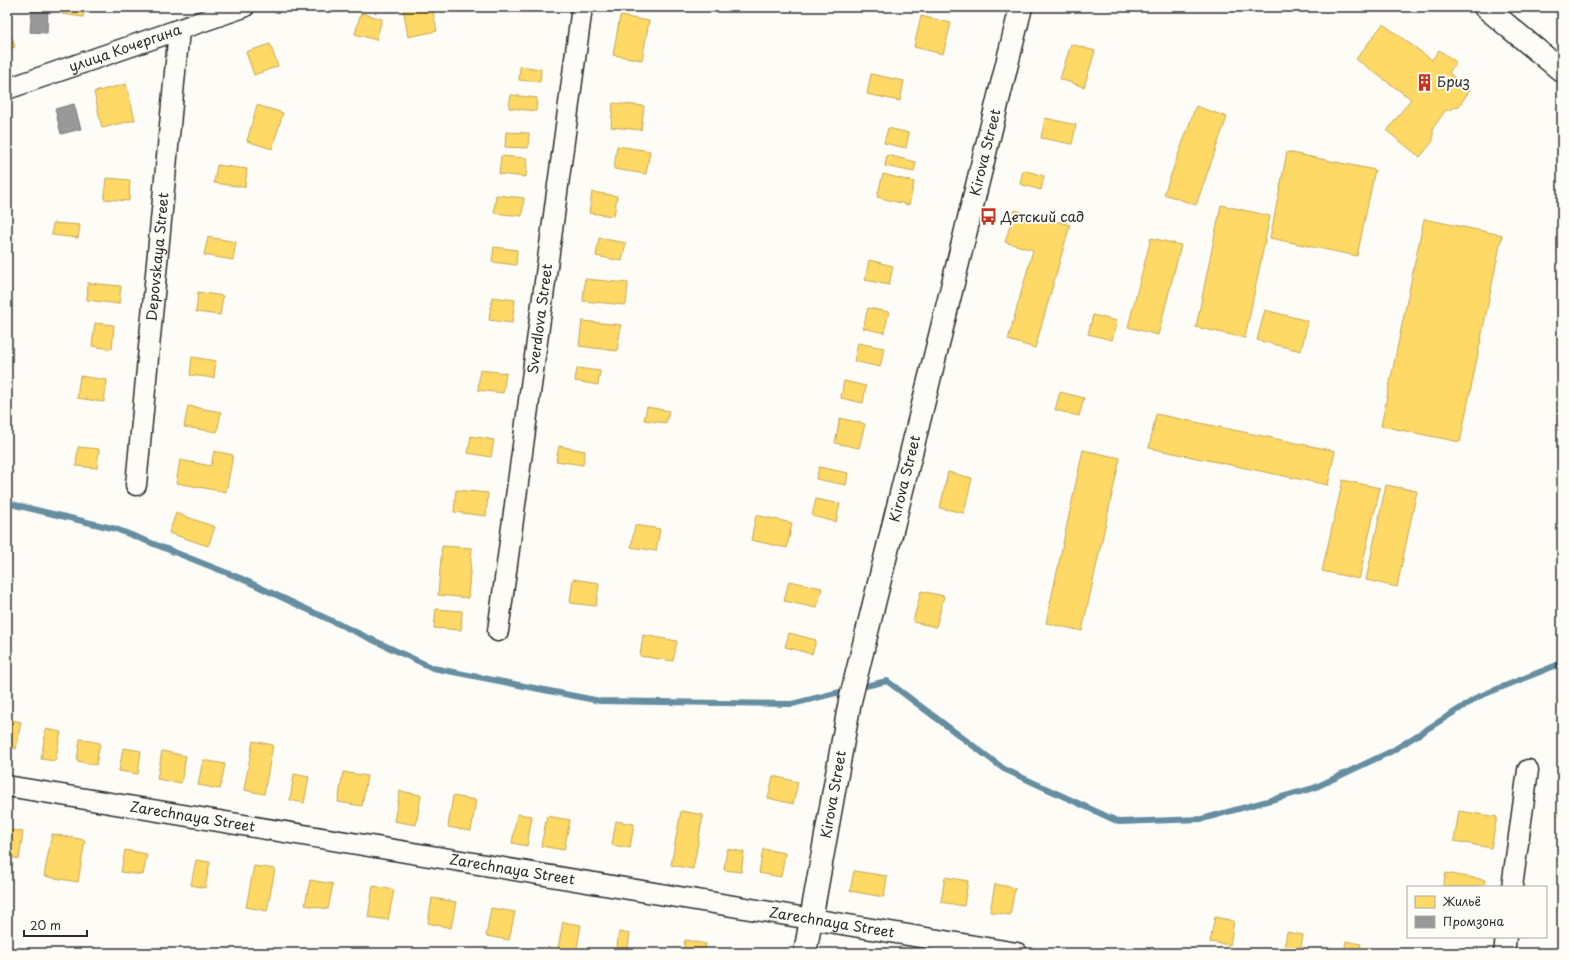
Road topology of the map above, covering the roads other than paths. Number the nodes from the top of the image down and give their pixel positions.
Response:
1 (244, 7) edge
2 (582, 7) edge
3 (1021, 7) edge
4 (1485, 7) edge
5 (179, 30) junction
6 (1562, 71) edge
7 (7, 89) edge
8 (136, 485) dead end
9 (498, 631) dead end
10 (1528, 770) dead end
11 (7, 786) edge
12 (1512, 886) edge
13 (811, 919) junction
14 (1506, 938) edge
15 (805, 953) edge
16 (1017, 953) edge
17 (1504, 953) edge

1 - 5 street, улица Кочергина
2 - 9 street, Sverdlova Street
3 - 13 street, Kirova Street
4 - 6 street
5 - 7 street, улица Кочергина
5 - 8 street, Depovskaya Street
10 - 12 street
11 - 13 street, Zarechnaya Street
13 - 15 street, Kirova Street
13 - 16 street, Zarechnaya Street
14 - 17 street

